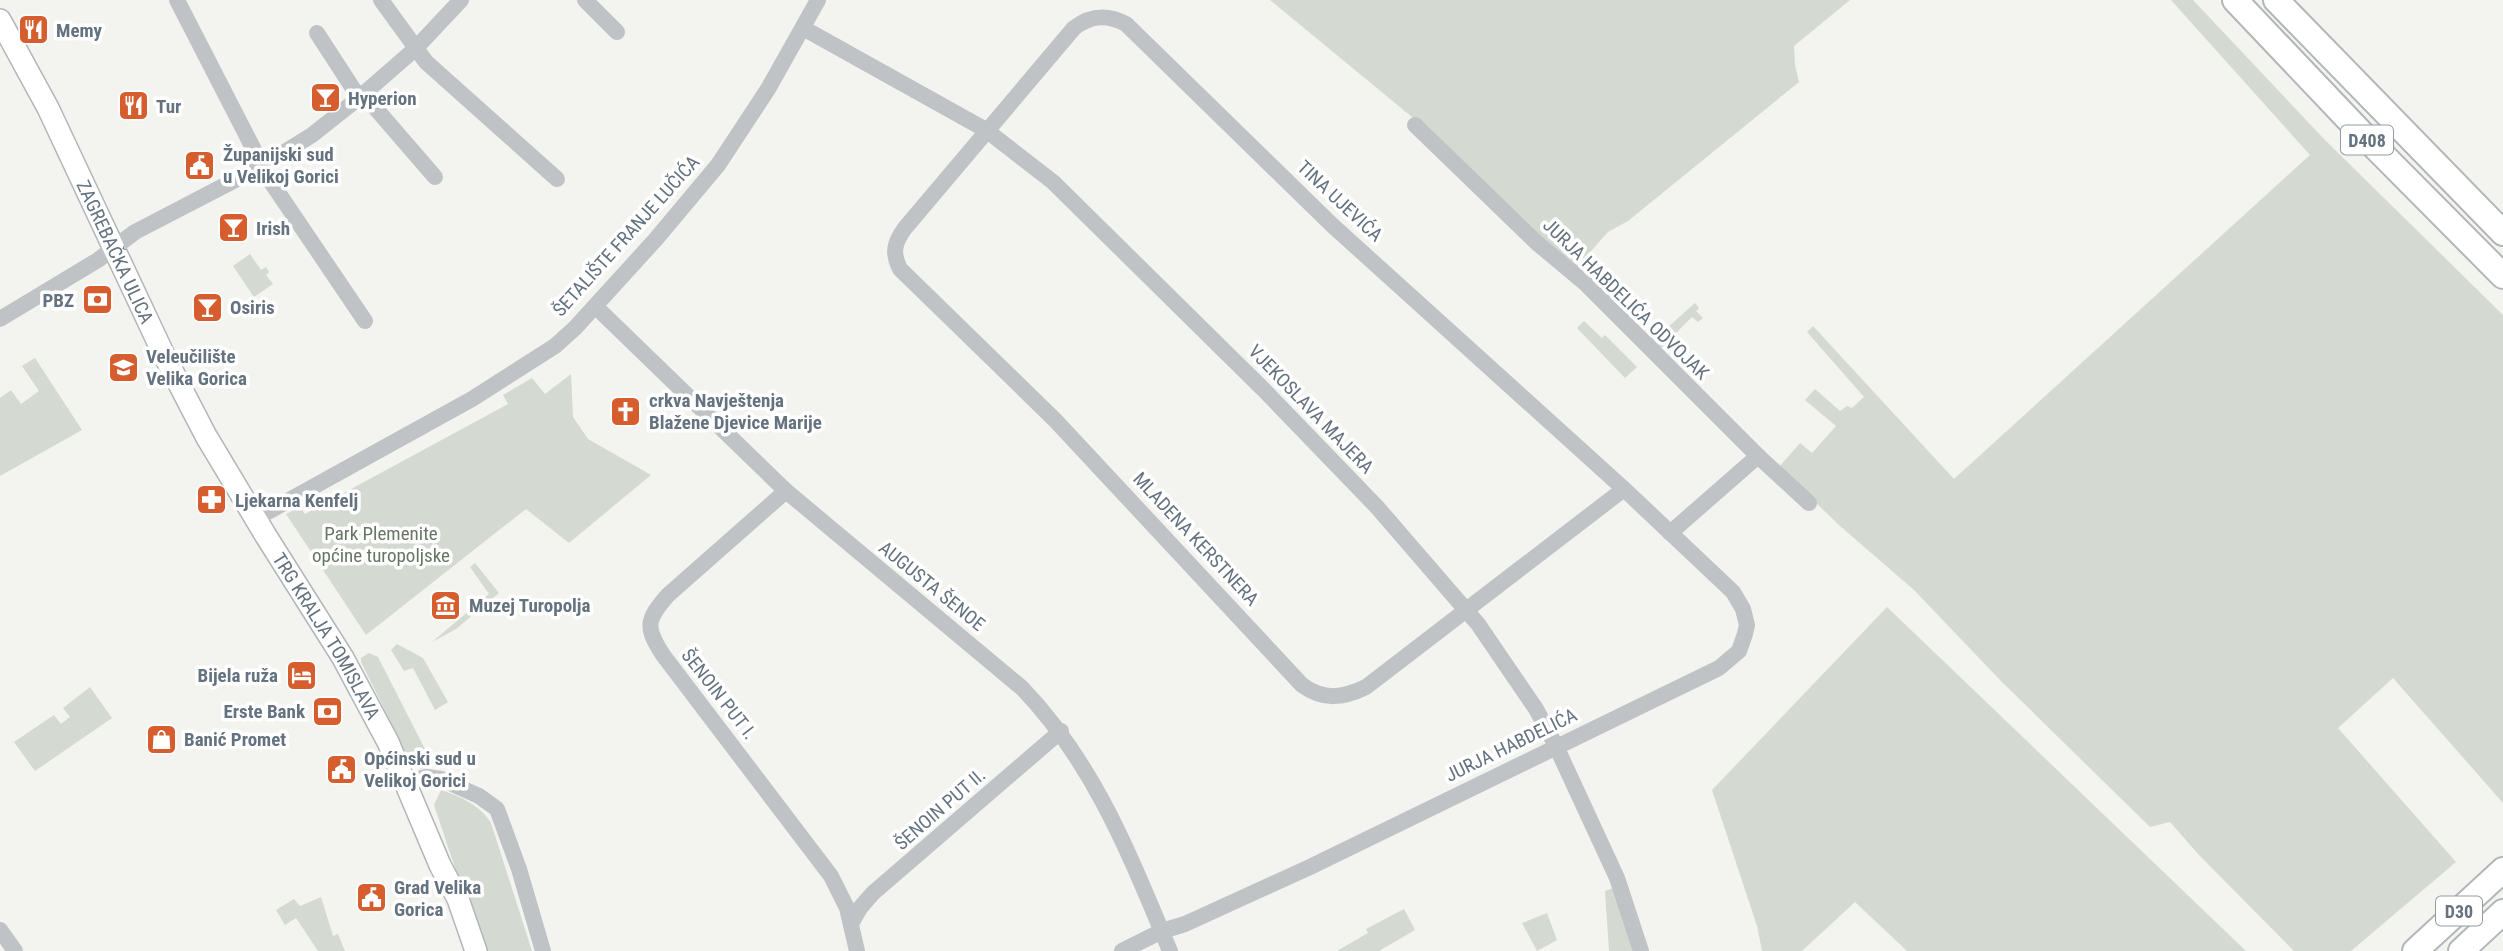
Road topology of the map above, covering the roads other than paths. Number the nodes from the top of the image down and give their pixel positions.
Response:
1 (177, 0) edge
2 (381, 0) edge
3 (461, 0) edge
4 (818, 0) edge
5 (2235, 0) edge
6 (2276, 0) edge
7 (590, 1) edge
8 (0, 20) edge
9 (803, 28) junction
10 (617, 32) dead end
11 (317, 33) dead end
12 (415, 49) junction
13 (360, 97) junction
14 (1415, 125) dead end
15 (986, 130) junction
16 (262, 166) junction
17 (435, 177) dead end
18 (557, 179) dead end
19 (2503, 233) edge
20 (114, 249) junction
21 (2503, 276) edge
22 (596, 307) junction
23 (0, 319) edge
24 (365, 321) dead end
25 (1758, 456) junction
26 (1624, 489) junction
27 (786, 491) junction
28 (1809, 503) dead end
29 (255, 519) junction
30 (1670, 533) junction
31 (1466, 610) junction
32 (1061, 731) junction
33 (1556, 746) junction
34 (407, 782) junction
35 (2503, 870) edge
36 (2503, 912) edge
37 (852, 922) junction
38 (0, 930) edge
39 (1162, 931) junction
40 (15, 951) edge
41 (476, 951) edge
42 (544, 951) edge
43 (857, 951) edge
44 (1122, 951) edge
45 (1170, 951) edge
46 (1641, 951) edge
47 (2415, 951) edge
48 (2461, 951) edge

1 - 16 street
2 - 12 street
3 - 12 street
4 - 9 street, ŠETALIŠTE FRANJE LUČIĆA
5 - 21 main road, D408
6 - 19 main road, D408
7 - 10 street
8 - 20 main road, ZAGREBAČKA ULICA
9 - 15 street, VJEKOSLAVA MAJERA
9 - 22 street, ŠETALIŠTE FRANJE LUČIĆA
11 - 13 street
12 - 13 street
12 - 18 street
13 - 16 street
13 - 17 street
14 - 25 street, JURJA HABDELIĆA ODVOJAK
15 - 26 street, TINA UJEVIĆA
15 - 31 street, VJEKOSLAVA MAJERA
15 - 31 street, MLADENA KERSTNERA
16 - 20 street
16 - 24 street
20 - 23 street
20 - 29 main road, ZAGREBAČKA ULICA
22 - 27 street, AUGUSTA ŠENOE
22 - 29 street, ŠETALIŠTE FRANJE LUČIĆA
25 - 28 street, JURJA HABDELIĆA ODVOJAK
25 - 30 street
26 - 30 street, TINA UJEVIĆA
26 - 31 street, MLADENA KERSTNERA
27 - 32 street, AUGUSTA ŠENOE
27 - 37 street, ŠENOIN PUT I.
29 - 34 main road, TRG KRALJA TOMISLAVA
30 - 33 street, JURJA HABDELIĆA
31 - 33 street, VJEKOSLAVA MAJERA
32 - 37 street, ŠENOIN PUT II.
32 - 39 street, AUGUSTA ŠENOE
33 - 39 street, JURJA HABDELIĆA
33 - 46 street, VJEKOSLAVA MAJERA
34 - 41 main road, TRG KRALJA TOMISLAVA
34 - 42 street
35 - 47 main road, D30
36 - 48 main road, D30
37 - 43 street, ŠENOIN PUT I.
38 - 40 street
39 - 44 street, JURJA HABDELIĆA
39 - 45 street, AUGUSTA ŠENOE

